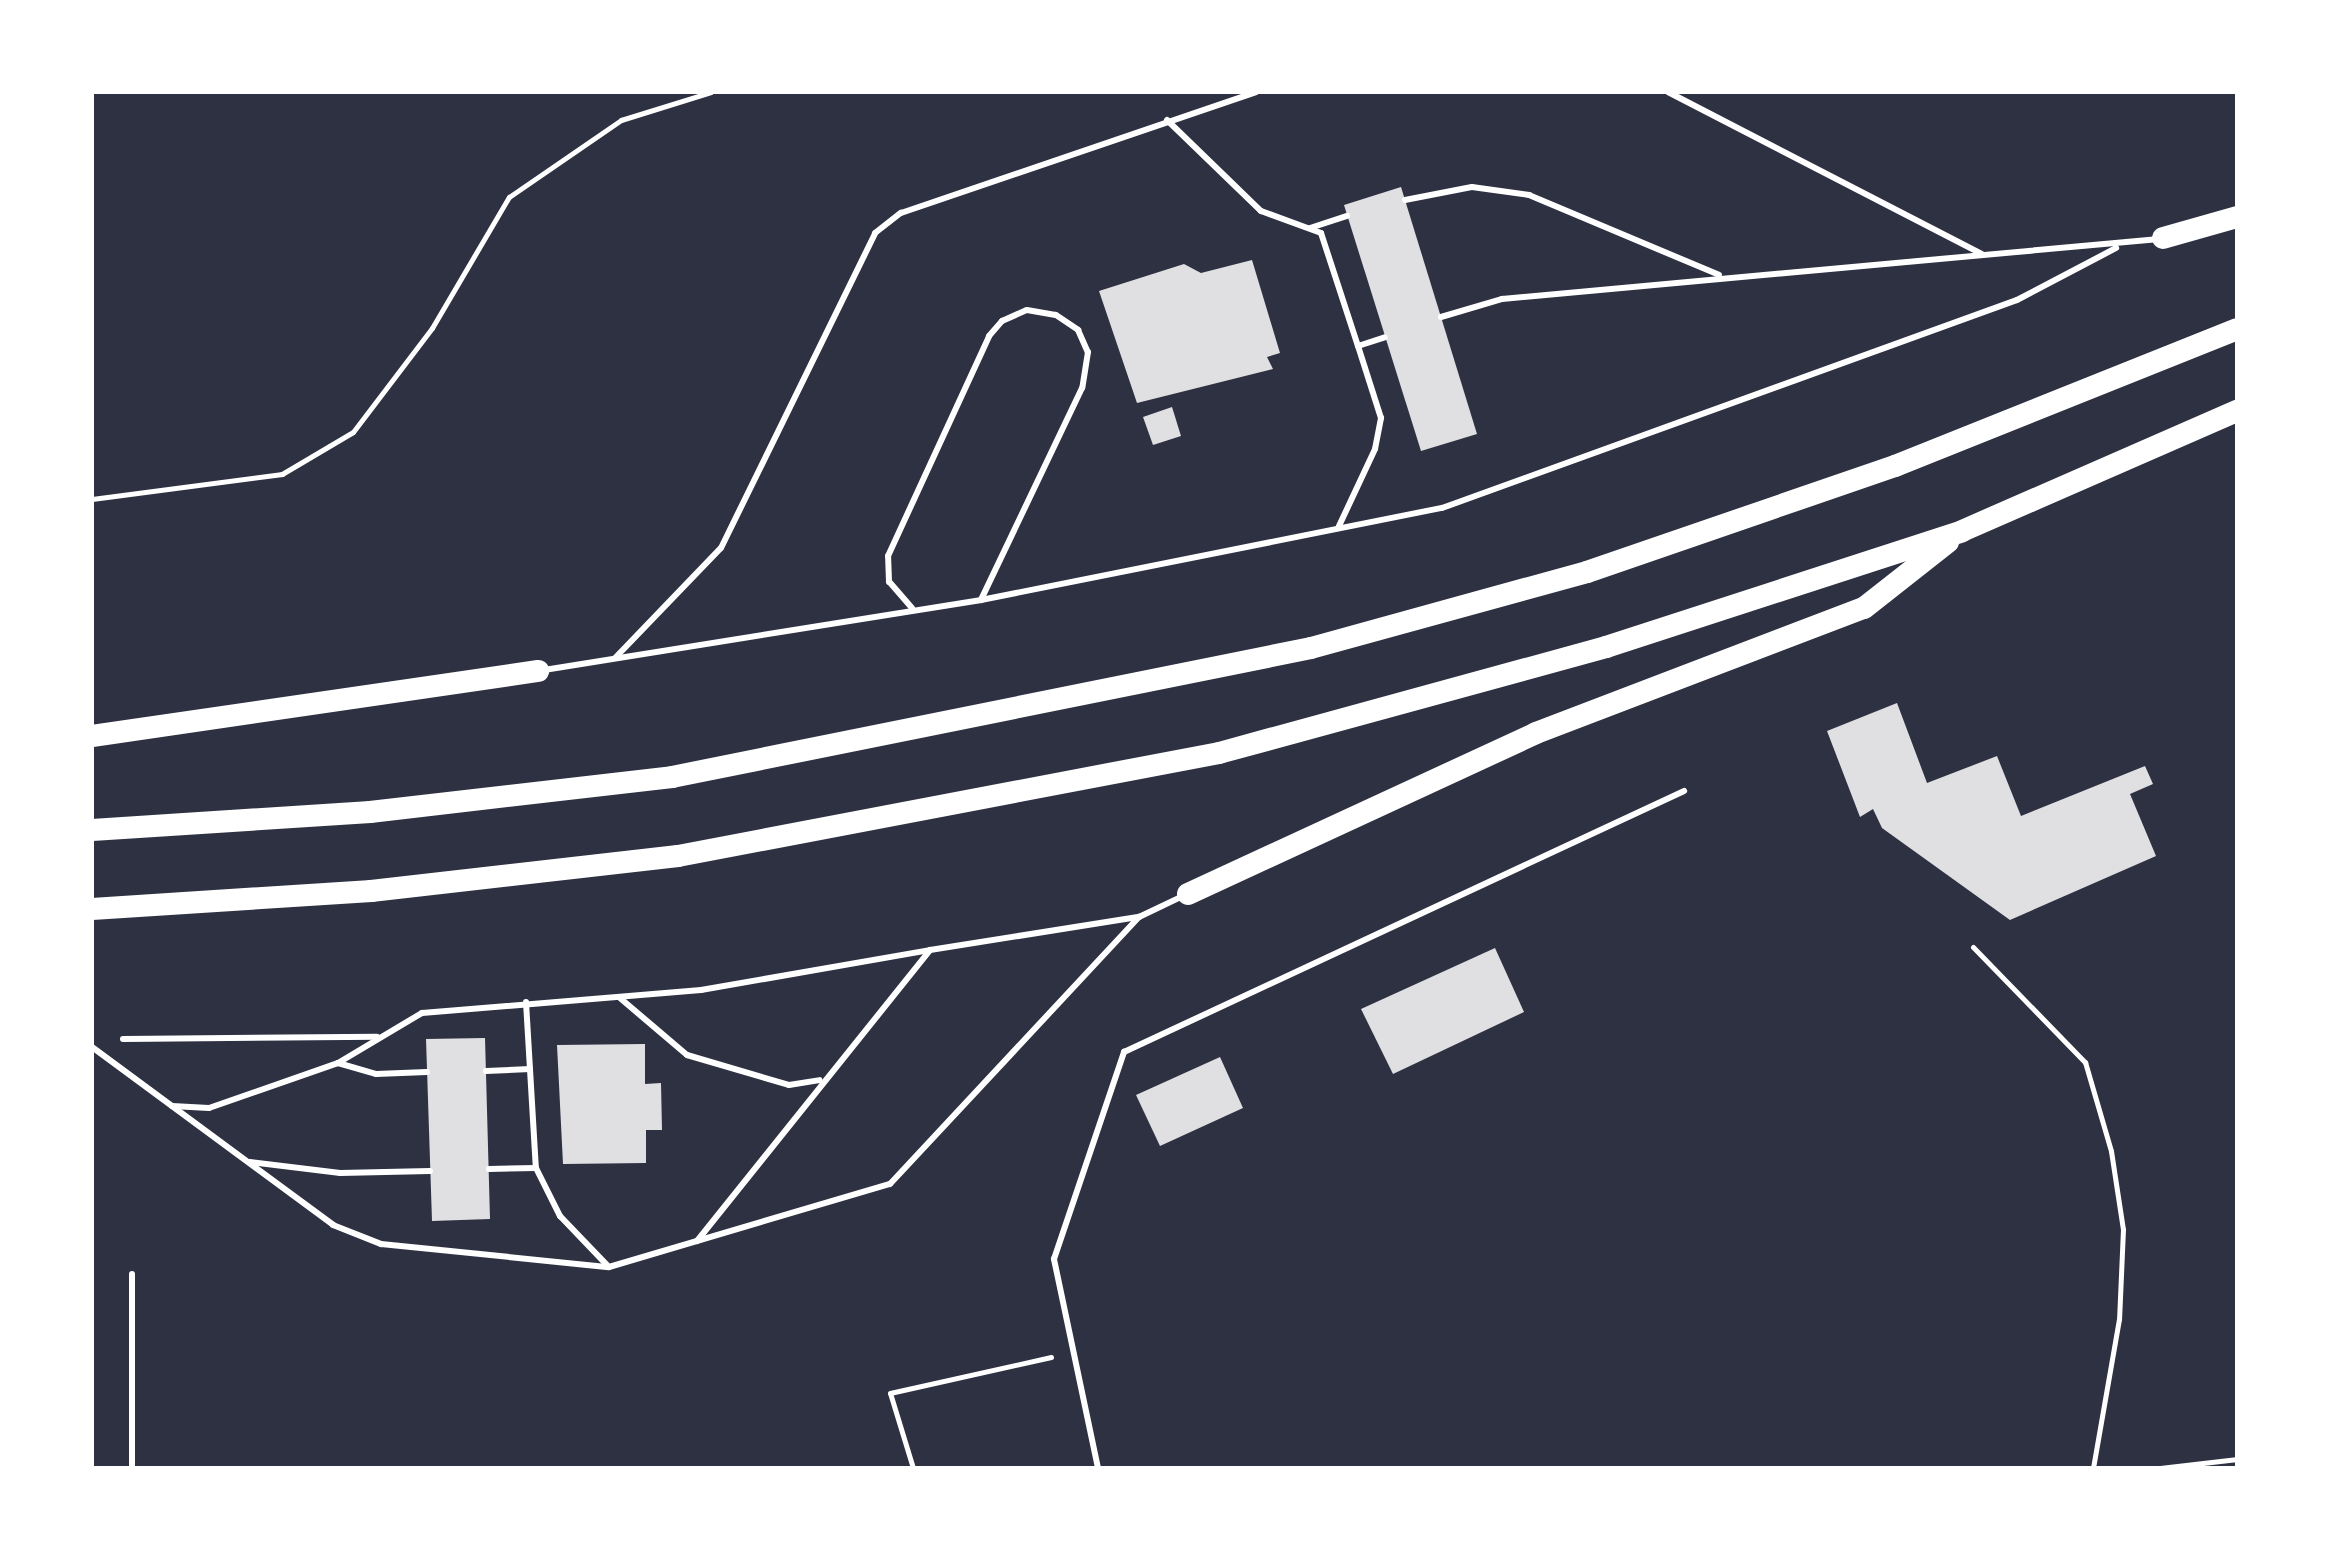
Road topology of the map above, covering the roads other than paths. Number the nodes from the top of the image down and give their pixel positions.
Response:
1 (1256, 92) edge
2 (1668, 92) edge
3 (1167, 120) junction
4 (1405, 200) dead end
5 (1347, 216) dead end
6 (2237, 217) edge
7 (1310, 228) junction
8 (2163, 238) joint
9 (2116, 248) junction
10 (1982, 254) junction
11 (1722, 277) junction
12 (1441, 317) dead end
13 (2237, 329) edge
14 (1385, 337) dead end
15 (1358, 346) junction
16 (2237, 411) edge
17 (1339, 526) junction
18 (1962, 531) junction
19 (981, 600) junction
20 (912, 608) junction
21 (616, 657) junction
22 (538, 671) joint
23 (92, 736) edge
24 (1684, 791) dead end
25 (92, 830) edge
26 (1188, 894) joint
27 (92, 909) edge
28 (1139, 917) junction
29 (930, 950) junction
30 (620, 998) junction
31 (526, 1002) junction
32 (377, 1037) junction
33 (123, 1039) dead end
34 (92, 1047) edge
35 (338, 1063) junction
36 (530, 1069) junction
37 (486, 1071) dead end
38 (427, 1072) dead end
39 (820, 1080) junction
40 (172, 1106) junction
41 (247, 1162) junction
42 (536, 1168) junction
43 (489, 1169) dead end
44 (430, 1171) dead end
45 (697, 1241) junction
46 (609, 1267) junction
47 (132, 1274) dead end
48 (132, 1468) edge
49 (1098, 1468) edge

1 - 3 lane
2 - 10 lane
3 - 7 lane
3 - 21 lane
4 - 11 lane
5 - 7 lane
6 - 8 highway
7 - 15 lane
8 - 9 lane
9 - 10 lane
9 - 17 lane
10 - 11 lane
11 - 12 lane
13 - 25 highway
14 - 15 lane
15 - 17 lane
16 - 18 highway
17 - 19 lane
18 - 26 highway
18 - 27 highway
19 - 20 lane
19 - 20 lane
20 - 21 lane
21 - 22 lane
22 - 23 highway
24 - 49 lane
26 - 28 lane
28 - 29 lane
28 - 45 lane
29 - 30 lane
29 - 39 lane
30 - 31 lane
30 - 39 lane
31 - 32 lane
31 - 36 lane
32 - 33 lane
32 - 35 lane
34 - 40 lane
35 - 38 lane
35 - 40 lane
36 - 37 lane
36 - 42 lane
39 - 45 lane
40 - 41 lane
41 - 44 lane
41 - 46 lane
42 - 43 lane
42 - 46 lane
45 - 46 lane
47 - 48 lane

